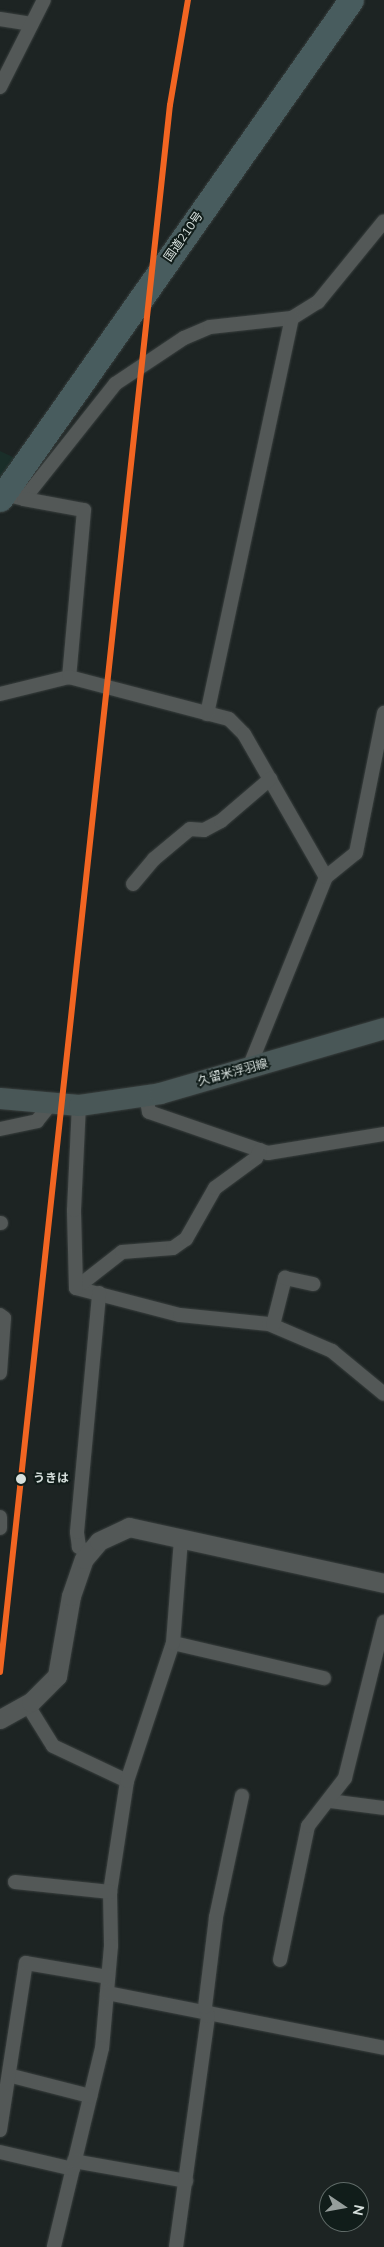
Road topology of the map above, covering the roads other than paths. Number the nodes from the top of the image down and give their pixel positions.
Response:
1 (44, 0) edge
2 (351, 0) edge
3 (0, 19) edge
4 (32, 24) junction
5 (0, 87) edge
6 (384, 221) edge
7 (292, 318) junction
8 (9, 498) edge
9 (69, 677) junction
10 (0, 694) edge
11 (207, 714) junction
12 (384, 714) edge
13 (270, 779) junction
14 (326, 877) junction
15 (133, 884) dead end
16 (384, 1028) edge
17 (248, 1070) junction
18 (146, 1095) junction
19 (0, 1098) edge
20 (50, 1105) junction
21 (79, 1105) junction
22 (0, 1129) edge
23 (384, 1134) edge
24 (260, 1150) junction
25 (313, 1284) dead end
26 (76, 1288) junction
27 (99, 1293) junction
28 (0, 1315) edge
29 (273, 1325) junction
30 (0, 1373) edge
31 (384, 1394) edge
32 (0, 1517) edge
33 (0, 1528) edge
34 (181, 1539) junction
35 (89, 1553) junction
36 (384, 1583) edge
37 (384, 1622) edge
38 (173, 1643) junction
39 (324, 1678) dead end
40 (27, 1704) junction
41 (0, 1719) edge
42 (127, 1781) junction
43 (242, 1796) dead end
44 (330, 1801) junction
45 (384, 1808) edge
46 (15, 1882) dead end
47 (110, 1892) junction
48 (280, 1960) dead end
49 (108, 1977) junction
50 (107, 1993) junction
51 (208, 2016) junction
52 (384, 2048) edge
53 (12, 2076) junction
54 (90, 2096) junction
55 (0, 2130) edge
56 (0, 2152) edge
57 (74, 2165) junction
58 (186, 2181) junction
59 (54, 2247) edge
60 (176, 2247) edge

1 - 4 street
2 - 8 highway, 国道210号
3 - 4 street
4 - 5 street
6 - 7 street
7 - 8 street
7 - 11 street
8 - 9 street
9 - 10 street
9 - 11 street
11 - 13 street
12 - 14 street
13 - 14 street
13 - 15 street
14 - 17 street
16 - 17 main road, 久留米浮羽線
17 - 18 main road, 久留米浮羽線
18 - 21 main road, 久留米浮羽線
18 - 24 street
19 - 20 main road, 久留米浮羽線
20 - 21 main road, 久留米浮羽線
20 - 22 street
21 - 26 street
23 - 24 street
24 - 26 street
25 - 29 street
26 - 27 street
27 - 29 street
27 - 35 street
28 - 30 street
29 - 31 street
32 - 33 street
34 - 35 street
34 - 36 street
34 - 38 street
35 - 40 street
37 - 44 street
38 - 39 street
38 - 42 street
40 - 41 street
40 - 42 street
42 - 47 street
43 - 51 street
44 - 45 street
44 - 48 street
46 - 47 street
47 - 49 street
49 - 50 street
49 - 53 street
50 - 51 street
50 - 54 street
51 - 52 street
51 - 58 street
53 - 54 street
53 - 55 street
54 - 57 street
56 - 57 street
57 - 58 street
57 - 59 street
58 - 60 street

